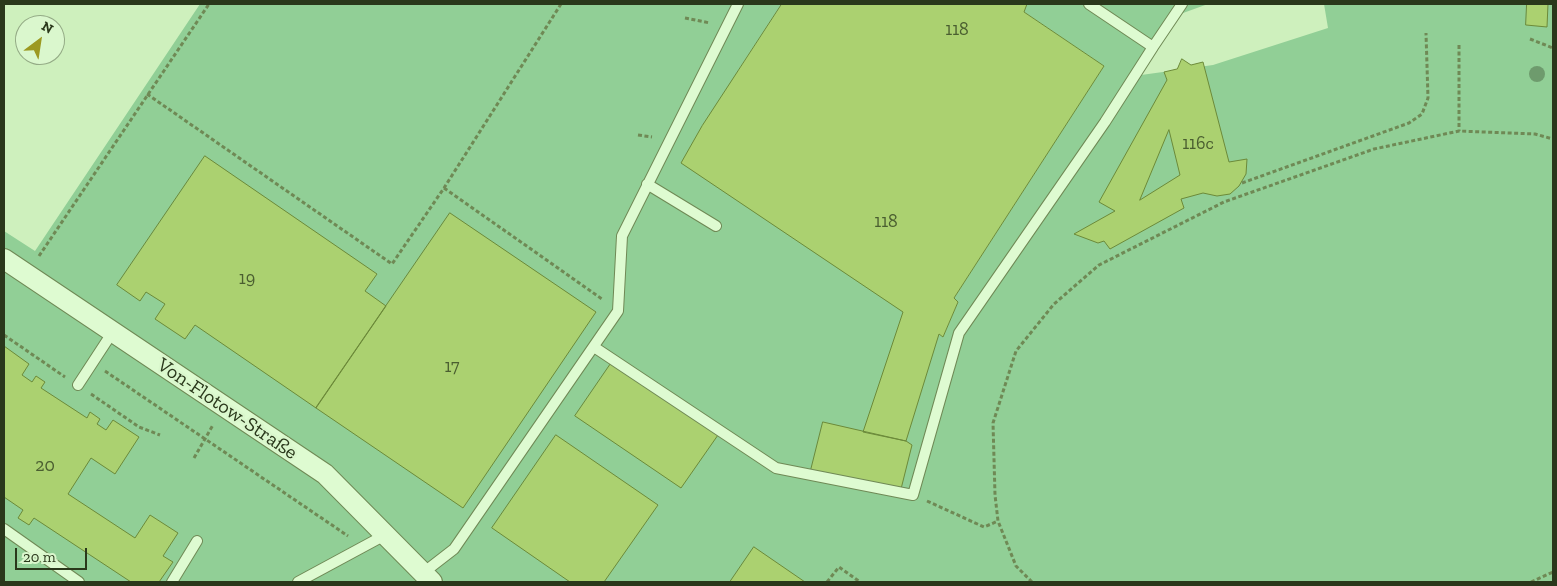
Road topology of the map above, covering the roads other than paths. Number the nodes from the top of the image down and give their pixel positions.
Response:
1 (738, 4) edge
2 (1089, 4) edge
3 (1182, 4) edge
4 (1153, 48) junction
5 (647, 184) junction
6 (716, 226) dead end
7 (4, 260) edge
8 (112, 333) junction
9 (594, 347) junction
10 (78, 385) dead end
11 (4, 529) edge
12 (384, 535) junction
13 (197, 541) dead end
14 (427, 578) edge
15 (79, 582) edge
16 (172, 582) edge
17 (298, 582) edge

1 - 5 lane
2 - 4 lane
3 - 4 lane
4 - 9 lane
5 - 6 lane
5 - 9 lane
7 - 8 street, Von-Flotow-Straße
8 - 10 lane
8 - 12 street, Von-Flotow-Straße
9 - 14 lane
11 - 15 lane
12 - 14 street, Von-Flotow-Straße
12 - 17 lane
13 - 16 lane

